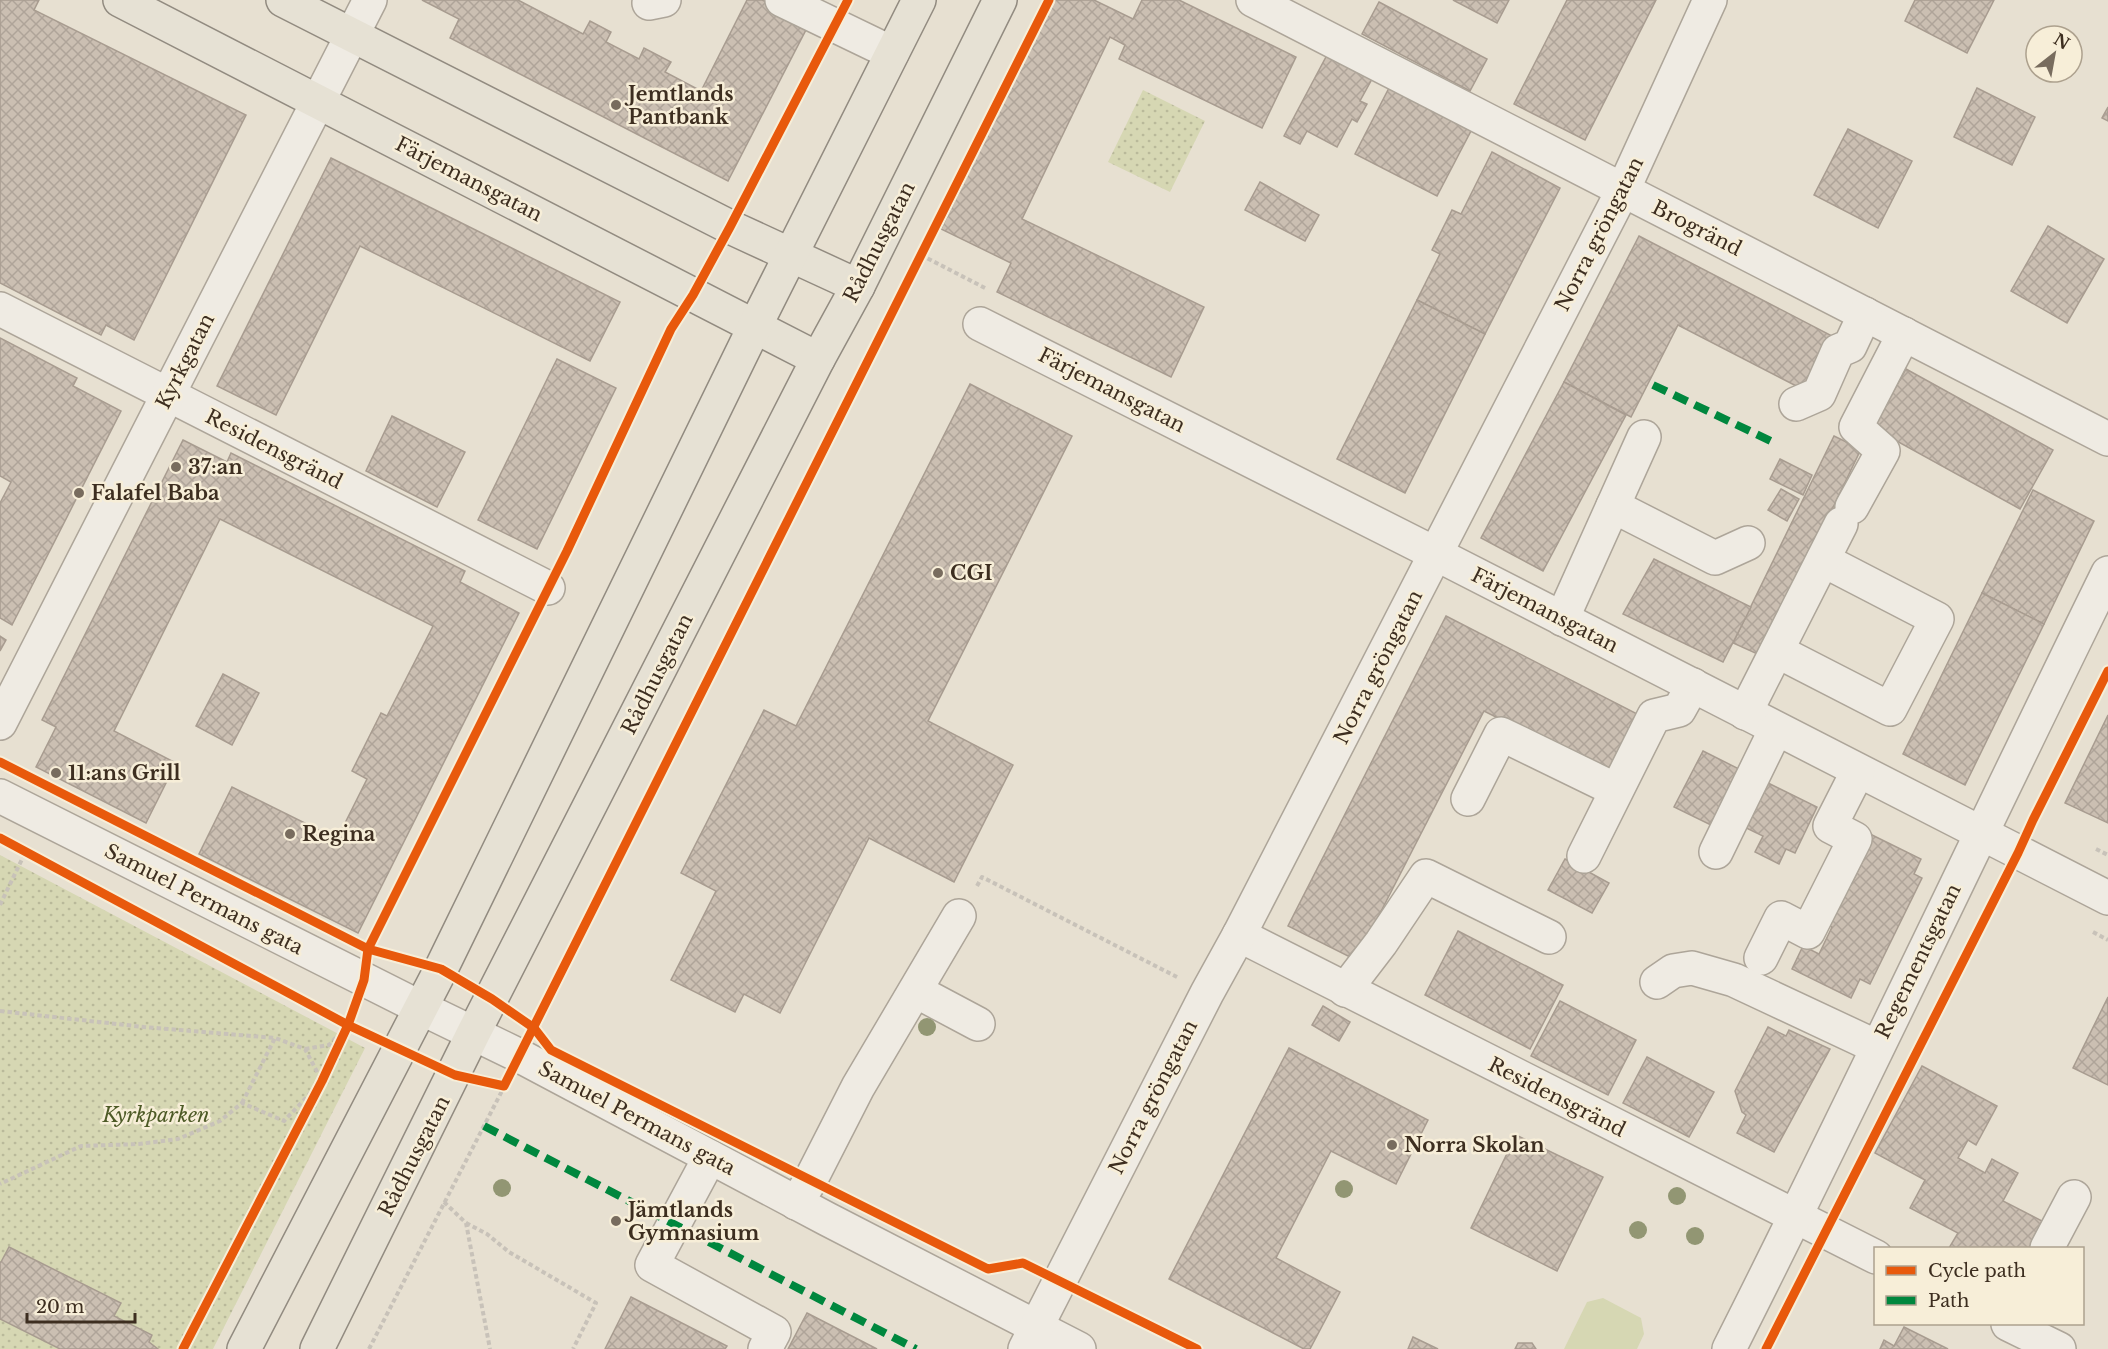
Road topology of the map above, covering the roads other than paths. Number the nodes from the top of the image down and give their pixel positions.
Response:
1 (120, 0) edge
2 (283, 0) edge
3 (370, 0) edge
4 (782, 0) edge
5 (919, 0) edge
6 (1000, 0) edge
7 (1253, 0) edge
8 (1710, 0) edge
9 (352, 35) junction
10 (892, 53) junction
11 (318, 101) junction
12 (1623, 190) junction
13 (792, 255) junction
14 (858, 286) junction
15 (0, 309) edge
16 (1865, 314) junction
17 (980, 324) road end
18 (754, 327) junction
19 (1904, 334) junction
20 (818, 359) junction
21 (167, 395) junction
22 (1796, 404) dead end
23 (1644, 437) dead end
24 (2108, 439) edge
25 (1613, 506) junction
26 (1748, 543) dead end
27 (1436, 554) junction
28 (1823, 560) junction
29 (2108, 573) edge
30 (548, 588) dead end
31 (1562, 619) junction
32 (1777, 651) junction
33 (1693, 685) junction
34 (1745, 713) junction
35 (0, 723) edge
36 (1776, 729) junction
37 (1858, 771) junction
38 (1616, 790) junction
39 (0, 796) edge
40 (1468, 799) dead end
41 (1980, 833) junction
42 (1716, 852) dead end
43 (1584, 856) dead end
44 (2108, 898) edge
45 (959, 916) road end
46 (1239, 936) junction
47 (1549, 937) dead end
48 (1761, 958) dead end
49 (1657, 982) dead end
50 (1345, 990) junction
51 (916, 991) junction
52 (421, 1008) junction
53 (978, 1024) dead end
54 (473, 1034) junction
55 (1877, 1047) junction
56 (710, 1157) junction
57 (2074, 1197) dead end
58 (796, 1203) junction
59 (1796, 1217) junction
60 (2048, 1247) edge
61 (1874, 1256) edge
62 (2011, 1325) edge
63 (1030, 1339) edge
64 (244, 1349) edge
65 (317, 1349) edge
66 (765, 1349) edge
67 (1079, 1349) edge
68 (1729, 1349) edge
69 (2059, 1349) edge

1 - 11 main road, Färjemansgatan
2 - 9 main road
3 - 9 street, Kyrkgatan
4 - 10 street
5 - 10 main road
6 - 14 main road, Rådhusgatan
7 - 12 street, Brogränd
8 - 12 street, Norra gröngatan
9 - 11 street, Kyrkgatan
9 - 13 main road
10 - 13 main road
11 - 18 main road, Färjemansgatan
11 - 21 street, Kyrkgatan
12 - 16 street, Brogränd
12 - 27 street, Norra gröngatan
13 - 14 main road
13 - 18 main road
14 - 20 main road, Rådhusgatan
15 - 21 street, Residensgränd
16 - 19 street, Brogränd
16 - 22 street
17 - 27 street, Färjemansgatan
18 - 20 main road, Färjemansgatan
18 - 52 main road
19 - 24 street, Brogränd
19 - 28 street
20 - 54 main road, Rådhusgatan
21 - 30 street, Residensgränd
21 - 35 street, Kyrkgatan
23 - 25 street
25 - 26 street
25 - 31 street
27 - 31 street, Färjemansgatan
27 - 46 street, Norra gröngatan
28 - 32 street
28 - 32 street
29 - 41 street, Regementsgatan
31 - 33 street, Färjemansgatan
32 - 34 street
33 - 34 street, Färjemansgatan
33 - 38 street
34 - 36 street, Färjemansgatan
36 - 37 street, Färjemansgatan
36 - 42 street
37 - 41 street, Färjemansgatan
37 - 48 street
38 - 40 street
38 - 43 street
39 - 52 street, Samuel Permans gata
41 - 44 street, Färjemansgatan
41 - 55 street, Regementsgatan
45 - 51 street
46 - 50 street, Residensgränd
46 - 63 street, Norra gröngatan
47 - 50 street
49 - 55 street
50 - 59 street, Residensgränd
51 - 53 street
51 - 58 street
52 - 54 street, Samuel Permans gata
52 - 64 main road
54 - 56 street, Samuel Permans gata
54 - 65 main road, Rådhusgatan
55 - 59 street, Regementsgatan
56 - 58 street, Samuel Permans gata
56 - 66 street
57 - 60 street
58 - 63 street, Samuel Permans gata
59 - 61 street, Residensgränd
59 - 68 street, Regementsgatan
62 - 69 street
63 - 67 street, Samuel Permans gata

